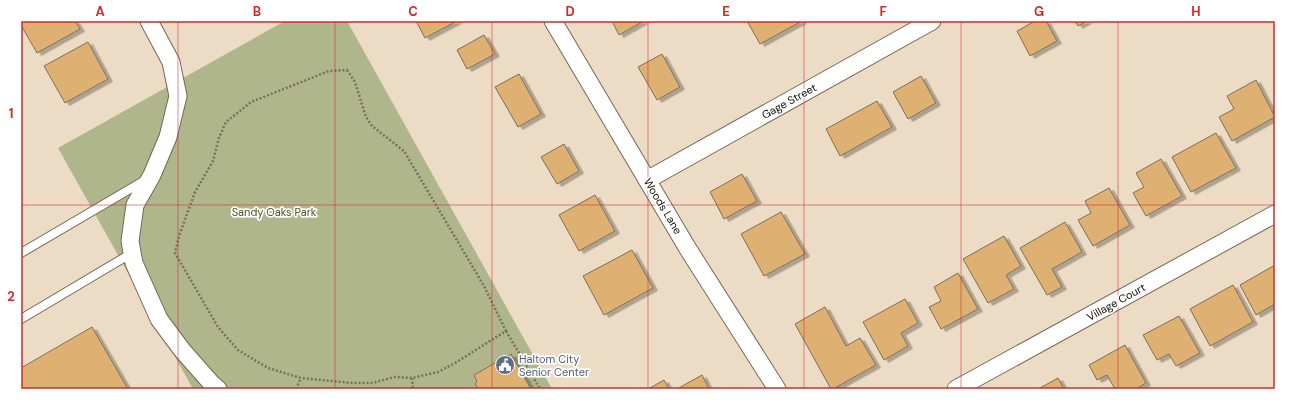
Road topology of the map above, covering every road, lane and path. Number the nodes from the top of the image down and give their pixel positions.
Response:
1 (148, 21) edge
2 (553, 21) edge
3 (932, 21) edge
4 (152, 175) junction
5 (647, 180) junction
6 (1275, 214) edge
7 (21, 253) edge
8 (132, 253) junction
9 (21, 319) edge
10 (506, 331) junction
11 (301, 378) junction
12 (412, 378) junction
13 (218, 389) edge
14 (296, 389) edge
15 (413, 389) edge
16 (540, 389) edge
17 (777, 389) edge
18 (956, 389) edge

1 - 4 street
2 - 5 street, Woods Lane
3 - 5 street, Gage Street
4 - 7 lane
4 - 8 street
5 - 17 street, Woods Lane
6 - 18 street, Village Court
8 - 9 lane
8 - 13 street
10 - 11 path
10 - 12 path
10 - 16 path
11 - 12 path
11 - 14 path
12 - 15 path

